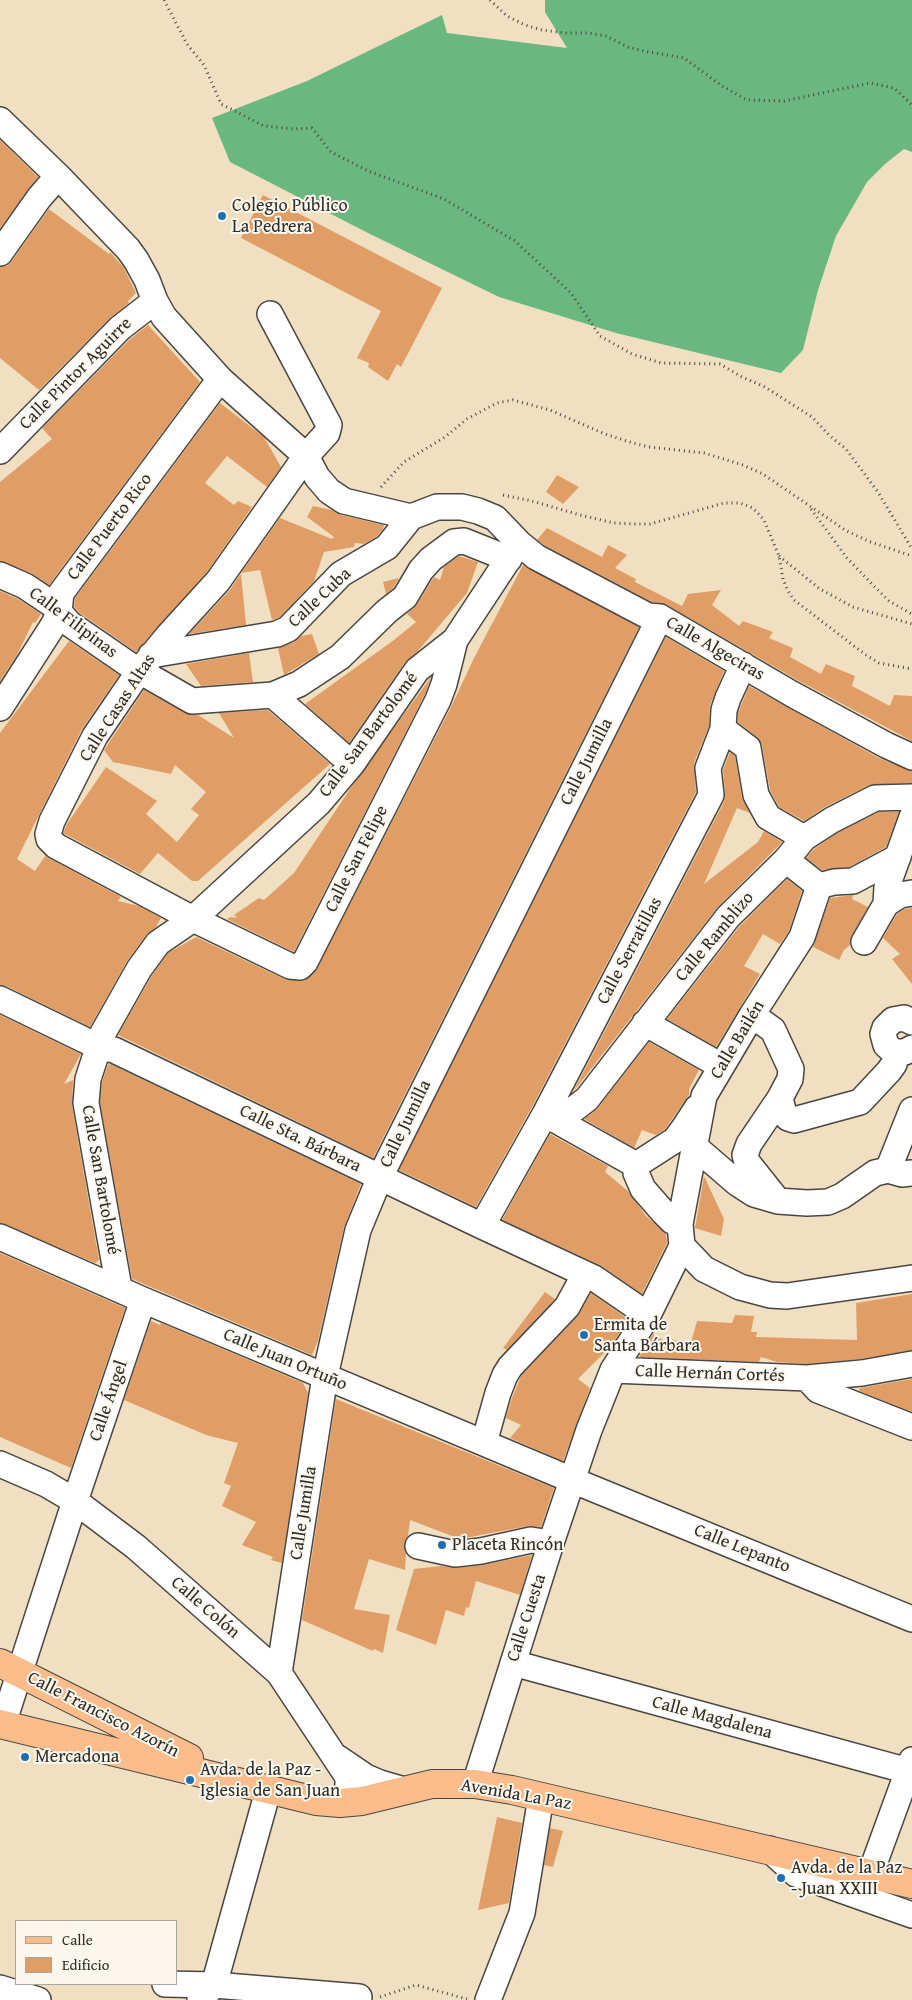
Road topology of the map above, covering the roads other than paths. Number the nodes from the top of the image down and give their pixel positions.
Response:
1 (0, 120) edge
2 (58, 176) junction
3 (0, 253) edge
4 (155, 301) junction
5 (270, 314) dead end
6 (220, 379) junction
7 (0, 451) edge
8 (306, 456) junction
9 (411, 517) junction
10 (514, 551) junction
11 (0, 574) edge
12 (59, 612) junction
13 (660, 617) junction
14 (456, 640) junction
15 (146, 662) junction
16 (743, 665) junction
17 (273, 695) junction
18 (0, 708) edge
19 (723, 729) junction
20 (912, 757) edge
21 (352, 764) junction
22 (912, 797) edge
23 (912, 817) edge
24 (804, 838) junction
25 (898, 857) junction
26 (786, 860) junction
27 (820, 886) junction
28 (912, 893) edge
29 (886, 904) junction
30 (193, 918) junction
31 (864, 942) dead end
32 (0, 1000) edge
33 (752, 1015) junction
34 (912, 1022) edge
35 (645, 1024) junction
36 (99, 1046) junction
37 (905, 1050) edge
38 (721, 1066) junction
39 (704, 1096) junction
40 (780, 1098) junction
41 (912, 1110) edge
42 (545, 1114) junction
43 (694, 1146) junction
44 (636, 1165) junction
45 (900, 1172) edge
46 (380, 1177) junction
47 (778, 1201) junction
48 (482, 1226) junction
49 (681, 1235) junction
50 (0, 1237) edge
51 (585, 1274) junction
52 (912, 1278) edge
53 (119, 1288) junction
54 (143, 1300) junction
55 (648, 1315) junction
56 (912, 1364) edge
57 (613, 1370) junction
58 (325, 1376) junction
59 (807, 1378) junction
60 (912, 1427) edge
61 (484, 1443) junction
62 (0, 1464) edge
63 (572, 1480) junction
64 (75, 1501) junction
65 (551, 1543) junction
66 (418, 1546) dead end
67 (912, 1619) edge
68 (513, 1663) junction
69 (10, 1668) edge
70 (279, 1673) junction
71 (2, 1724) edge
72 (338, 1758) junction
73 (911, 1768) edge
74 (232, 1780) junction
75 (475, 1784) junction
76 (268, 1790) junction
77 (404, 1790) junction
78 (541, 1797) junction
79 (340, 1803) junction
80 (769, 1850) junction
81 (870, 1876) junction
82 (912, 1884) edge
83 (912, 1915) edge
84 (0, 1980) edge
85 (15, 1981) edge
86 (171, 1985) edge
87 (0, 1988) edge
88 (207, 1992) edge
89 (359, 1997) road end
90 (38, 2000) edge
91 (488, 2000) edge

1 - 2 street
2 - 3 street
2 - 4 street
4 - 6 street
4 - 7 street, Calle Pintor Aguirre
5 - 8 street, Calle Casas Altas
6 - 8 street
6 - 12 street, Calle Puerto Rico
8 - 9 street
8 - 15 street, Calle Casas Altas
9 - 10 street
9 - 15 street, Calle Cuba
10 - 13 street, Calle Algeciras
10 - 14 street, Calle San Bartolomé
10 - 17 street, Calle Filipinas
11 - 12 street, Calle Filipinas
12 - 15 street, Calle Filipinas
12 - 18 street, Calle Puerto Rico
13 - 16 street, Calle Algeciras
13 - 46 street, Calle Jumilla
14 - 21 street, Calle San Bartolomé
14 - 30 street, Calle San Felipe
15 - 17 street, Calle Filipinas
15 - 30 street, Calle Casas Altas
16 - 19 street, Calle Serratillas
16 - 20 street, Calle Algeciras
17 - 21 street
19 - 24 street
19 - 42 street, Calle Serratillas
21 - 30 street, Calle San Bartolomé
22 - 24 street, Calle Ramblizo
23 - 25 street
24 - 26 street, Calle Ramblizo
25 - 27 street
25 - 29 street
26 - 27 street
26 - 35 street, Calle Ramblizo
27 - 33 street, Calle Bailén
28 - 29 street
29 - 31 street
30 - 36 street, Calle San Bartolomé
32 - 36 street, Calle Sta. Bárbara
33 - 38 street, Calle Bailén
33 - 40 street
34 - 37 street
35 - 38 street
35 - 42 street, Calle Ramblizo
36 - 46 street, Calle Sta. Bárbara
36 - 53 street, Calle San Bartolomé
37 - 40 street
38 - 39 street, Calle Bailén
39 - 43 street, Calle Bailén
39 - 44 street
40 - 47 street
41 - 45 street
42 - 44 street
42 - 48 street, Calle Serratillas
43 - 47 street
43 - 49 street, Calle Bailén
44 - 49 street
45 - 47 street
46 - 48 street, Calle Sta. Bárbara
46 - 58 street, Calle Jumilla
48 - 51 street, Calle Sta. Bárbara
49 - 52 street
49 - 55 street, Calle Bailén
50 - 53 street, Calle Juan Ortuño
51 - 55 street, Calle Sta. Bárbara
51 - 61 street
53 - 54 street, Calle Juan Ortuño
54 - 58 street, Calle Juan Ortuño
54 - 64 street, Calle Ángel
55 - 57 street, Calle Cuesta
56 - 59 street, Calle Hernán Cortés
57 - 59 street, Calle Hernán Cortés
57 - 63 street, Calle Cuesta
58 - 61 street, Calle Juan Ortuño
58 - 70 street, Calle Jumilla
59 - 60 street, Calle Hernán Cortés
61 - 63 street, Calle Juan Ortuño
62 - 64 street, Calle Colón
63 - 65 street, Calle Cuesta
63 - 67 street, Calle Lepanto
64 - 69 street, Calle Ángel
64 - 70 street, Calle Colón
65 - 66 street
65 - 68 street, Calle Cuesta
68 - 73 street, Calle Magdalena
68 - 75 street, Calle Cuesta
69 - 71 street, Calle Ángel
69 - 74 main road, Calle Francisco Azorín
70 - 72 street, Calle Colón
71 - 74 main road
72 - 77 street
72 - 79 street, Calle Colón
73 - 81 street
74 - 76 main road, Avenida La Paz
75 - 77 main road, Avenida La Paz
75 - 78 main road, Avenida La Paz
76 - 79 main road, Avenida La Paz
76 - 88 street
77 - 79 main road, Avenida La Paz
78 - 80 main road, Avenida La Paz
78 - 91 street
80 - 81 main road, Avenida La Paz
80 - 83 street, Avenida La Paz
81 - 82 main road, Avenida La Paz
84 - 85 street
86 - 88 street
87 - 90 street
88 - 89 street

